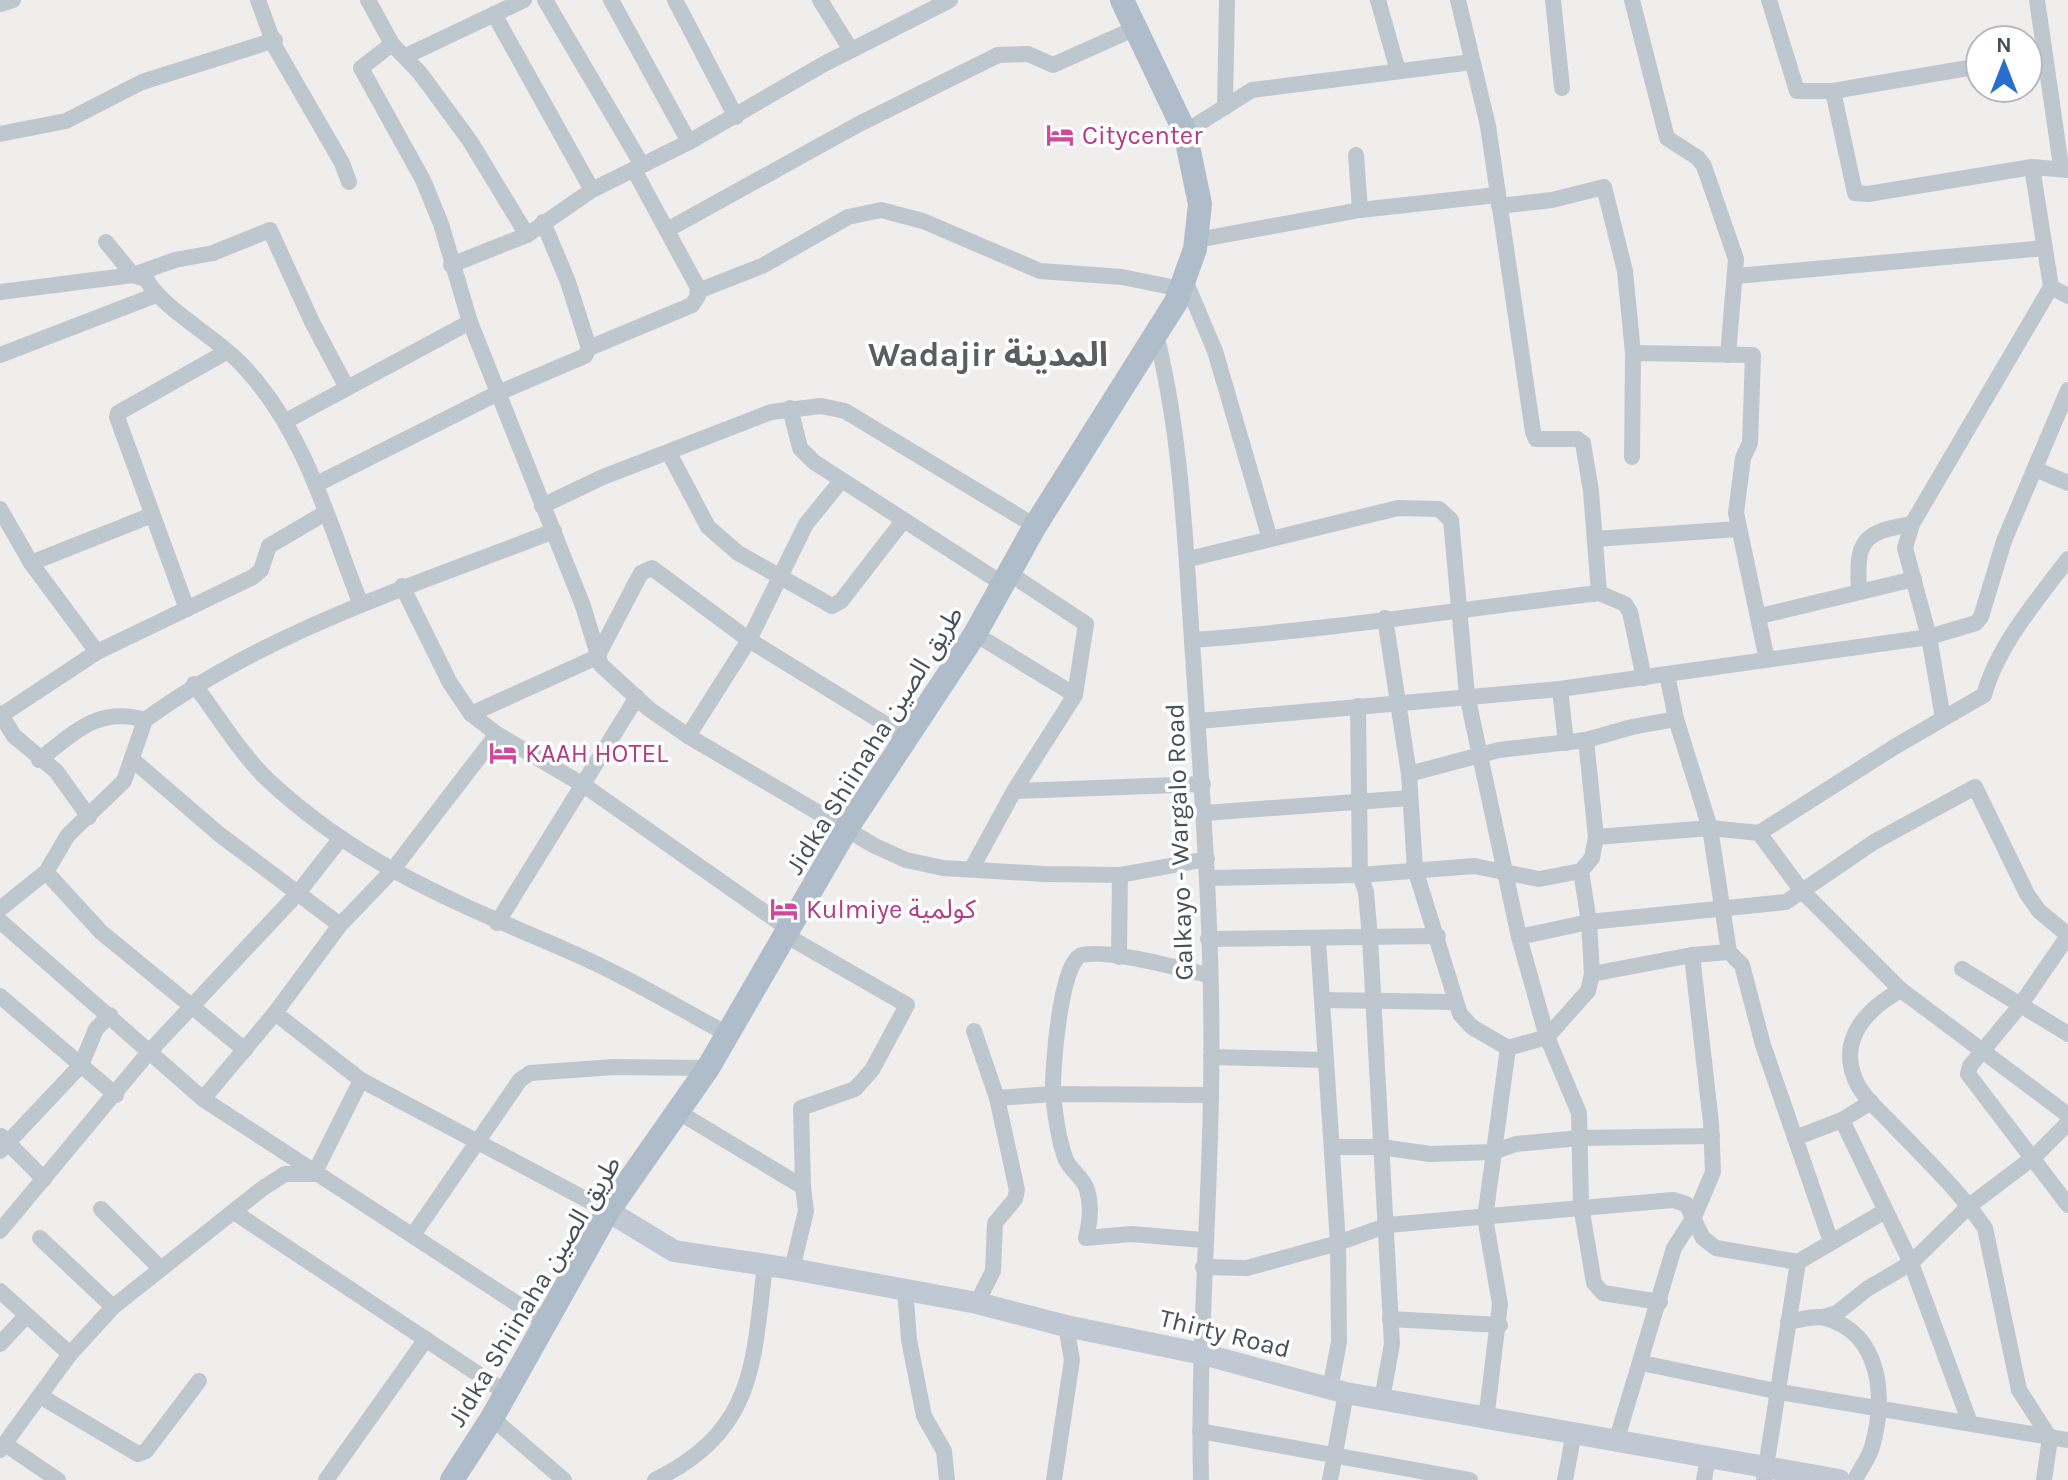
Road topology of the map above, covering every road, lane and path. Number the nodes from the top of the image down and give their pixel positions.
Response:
1 (13, 0) edge
2 (258, 0) edge
3 (368, 0) edge
4 (524, 0) edge
5 (545, 0) edge
6 (611, 0) edge
7 (675, 0) edge
8 (820, 0) edge
9 (950, 0) edge
10 (1122, 0) edge
11 (1227, 0) edge
12 (1378, 0) edge
13 (1458, 0) edge
14 (1553, 0) edge
15 (1632, 0) edge
16 (1769, 0) edge
17 (2037, 0) edge
18 (0, 4) edge
19 (494, 14) junction
20 (1136, 28) junction
21 (275, 40) junction
22 (392, 44) junction
23 (851, 50) junction
24 (406, 56) junction
25 (2045, 57) joint
26 (1472, 62) junction
27 (1964, 69) edge
28 (1398, 71) junction
29 (1562, 88) dead end
30 (1833, 91) junction
31 (1225, 107) junction
32 (736, 117) junction
33 (1185, 132) junction
34 (0, 134) edge
35 (689, 142) junction
36 (1356, 155) dead end
37 (638, 167) junction
38 (2032, 167) junction
39 (2064, 168) edge
40 (349, 182) dead end
41 (592, 190) junction
42 (1498, 200) junction
43 (1360, 210) junction
44 (543, 222) junction
45 (667, 230) junction
46 (527, 235) junction
47 (1197, 240) junction
48 (106, 242) dead end
49 (2044, 248) junction
50 (451, 265) junction
51 (133, 275) junction
52 (1737, 276) junction
53 (1183, 284) junction
54 (2051, 287) junction
55 (698, 291) junction
56 (0, 292) edge
57 (156, 295) junction
58 (2068, 296) edge
59 (470, 322) junction
60 (1155, 330) junction
61 (589, 348) junction
62 (226, 352) junction
63 (1633, 353) junction
64 (0, 355) edge
65 (1728, 355) junction
66 (347, 388) junction
67 (498, 393) junction
68 (2066, 401) edge
69 (790, 408) junction
70 (286, 421) junction
71 (669, 453) junction
72 (1632, 457) dead end
73 (2035, 469) junction
74 (841, 481) junction
75 (2068, 483) edge
76 (317, 484) junction
77 (542, 506) junction
78 (0, 509) edge
79 (325, 513) junction
80 (152, 515) junction
81 (903, 521) junction
82 (1912, 524) junction
83 (1035, 526) junction
84 (1738, 529) junction
85 (554, 531) junction
86 (17, 535) junction
87 (1270, 539) junction
88 (1595, 539) junction
89 (0, 544) edge
90 (1189, 559) junction
91 (2068, 559) edge
92 (31, 563) junction
93 (779, 577) junction
94 (1006, 579) junction
95 (1914, 579) junction
96 (402, 586) junction
97 (1859, 590) junction
98 (1599, 593) junction
99 (360, 602) junction
100 (187, 609) junction
101 (1457, 609) junction
102 (1760, 616) junction
103 (1385, 618) junction
104 (975, 634) junction
105 (1929, 637) junction
106 (749, 640) junction
107 (1192, 640) junction
108 (97, 652) junction
109 (597, 657) junction
110 (1767, 660) junction
111 (1667, 674) junction
112 (1644, 678) junction
113 (194, 684) junction
114 (1560, 689) junction
115 (1075, 695) junction
116 (1467, 695) junction
117 (637, 697) junction
118 (1396, 703) junction
119 (1358, 706) junction
120 (471, 714) junction
121 (0, 715) edge
122 (1943, 718) junction
123 (1676, 719) junction
124 (145, 720) junction
125 (1199, 721) junction
126 (497, 734) junction
127 (688, 736) junction
128 (908, 738) junction
129 (1586, 740) junction
130 (1566, 743) junction
131 (1481, 753) junction
132 (39, 760) junction
133 (134, 761) junction
134 (1409, 774) junction
135 (1203, 784) junction
136 (585, 786) junction
137 (1014, 791) junction
138 (1410, 798) junction
139 (1362, 803) junction
140 (1204, 813) junction
141 (89, 817) junction
142 (847, 828) junction
143 (1710, 828) junction
144 (1759, 833) junction
145 (1596, 837) junction
146 (341, 838) junction
147 (1207, 859) junction
148 (972, 868) junction
149 (1415, 869) junction
150 (1581, 871) junction
151 (46, 872) junction
152 (391, 872) junction
153 (1504, 873) junction
154 (1120, 875) junction
155 (1360, 875) junction
156 (1207, 878) junction
157 (1801, 890) junction
158 (298, 893) junction
159 (1725, 907) junction
160 (0, 909) edge
161 (0, 921) edge
162 (1589, 922) junction
163 (497, 923) junction
164 (340, 925) junction
165 (788, 933) junction
166 (2068, 935) edge
167 (1438, 936) junction
168 (1519, 937) junction
169 (1370, 938) junction
170 (1208, 939) junction
171 (1318, 940) junction
172 (1729, 952) junction
173 (1692, 955) junction
174 (1119, 957) junction
175 (1962, 969) dead end
176 (1592, 974) junction
177 (1208, 975) junction
178 (1901, 990) junction
179 (0, 996) edge
180 (1322, 1000) junction
181 (1373, 1000) junction
182 (1454, 1002) junction
183 (2019, 1007) junction
184 (192, 1011) junction
185 (275, 1013) junction
186 (110, 1015) junction
187 (974, 1031) dead end
188 (727, 1034) junction
189 (2068, 1034) edge
190 (1547, 1037) junction
191 (1508, 1048) junction
192 (245, 1050) junction
193 (1985, 1051) junction
194 (149, 1052) junction
195 (1211, 1057) junction
196 (1324, 1060) junction
197 (81, 1065) junction
198 (708, 1068) junction
199 (361, 1080) junction
200 (1053, 1094) junction
201 (116, 1095) junction
202 (1211, 1095) junction
203 (997, 1098) junction
204 (203, 1099) junction
205 (1871, 1102) junction
206 (680, 1113) junction
207 (2068, 1115) edge
208 (1842, 1120) junction
209 (2068, 1123) edge
210 (1712, 1136) junction
211 (1580, 1138) junction
212 (1795, 1138) junction
213 (3, 1142) edge
214 (477, 1143) junction
215 (1333, 1147) junction
216 (1381, 1147) junction
217 (1493, 1152) junction
218 (2034, 1157) junction
219 (314, 1174) junction
220 (44, 1179) junction
221 (803, 1187) junction
222 (2068, 1205) edge
223 (1581, 1206) junction
224 (1969, 1206) junction
225 (101, 1209) dead end
226 (608, 1211) junction
227 (1885, 1211) junction
228 (234, 1212) junction
229 (1694, 1217) junction
230 (1485, 1218) junction
231 (1388, 1225) junction
232 (0, 1231) edge
233 (413, 1235) junction
234 (40, 1238) dead end
235 (1203, 1240) junction
236 (1831, 1242) junction
237 (1338, 1243) junction
238 (1798, 1262) junction
239 (1911, 1263) junction
240 (765, 1265) junction
241 (1203, 1267) junction
242 (160, 1268) junction
243 (792, 1269) junction
244 (905, 1288) junction
245 (0, 1291) edge
246 (1660, 1302) junction
247 (977, 1303) junction
248 (113, 1307) junction
249 (26, 1316) junction
250 (1824, 1317) junction
251 (1390, 1319) junction
252 (545, 1322) junction
253 (1788, 1322) junction
254 (1500, 1325) junction
255 (1066, 1326) junction
256 (426, 1339) junction
257 (0, 1344) edge
258 (70, 1354) junction
259 (1203, 1354) junction
260 (1642, 1363) junction
261 (199, 1381) dead end
262 (1338, 1391) junction
263 (505, 1392) junction
264 (1780, 1392) junction
265 (40, 1396) junction
266 (1382, 1399) junction
267 (1880, 1410) junction
268 (492, 1418) junction
269 (1486, 1420) junction
270 (1970, 1423) junction
271 (1200, 1431) junction
272 (1574, 1433) junction
273 (2050, 1438) junction
274 (2068, 1440) edge
275 (1616, 1442) junction
276 (2, 1447) edge
277 (1333, 1453) junction
278 (1708, 1456) junction
279 (1765, 1474) edge
280 (58, 1480) edge
281 (326, 1480) edge
282 (452, 1480) edge
283 (564, 1480) edge
284 (655, 1480) edge
285 (947, 1480) edge
286 (1054, 1480) edge
287 (1201, 1480) edge
288 (1330, 1480) edge
289 (1470, 1480) edge
290 (1565, 1480) edge
291 (1704, 1480) edge
292 (1839, 1480) edge
293 (1855, 1480) edge
294 (2044, 1480) edge

1 - 18 street
2 - 21 street
3 - 22 street
4 - 19 street
5 - 37 street
6 - 35 street
7 - 32 street
8 - 23 street
9 - 23 street
10 - 20 main road, Jidka Shiinaha طريق الصين
11 - 31 street
12 - 28 street
13 - 26 street
14 - 29 street
15 - 52 street
16 - 30 street
17 - 25 street
19 - 24 street
19 - 41 street
20 - 33 main road, Jidka Shiinaha طريق الصين
20 - 45 street
21 - 34 street
21 - 40 street
22 - 24 street
22 - 50 street
23 - 32 street
24 - 46 street
25 - 39 street
26 - 28 street
26 - 42 street
27 - 30 street
28 - 31 street
30 - 38 street
31 - 33 street
32 - 35 street
33 - 47 main road, Jidka Shiinaha طريق الصين
35 - 37 street
36 - 43 street
37 - 41 street
37 - 45 street
38 - 39 street
38 - 49 street
41 - 44 street
42 - 43 street
42 - 63 street
42 - 88 street
43 - 47 street
44 - 46 street
44 - 61 street
45 - 55 street
46 - 50 street
47 - 53 main road, Jidka Shiinaha طريق الصين
48 - 51 street
49 - 52 street
49 - 54 street
50 - 59 street
51 - 56 street
51 - 57 street
51 - 66 street
52 - 65 street
53 - 55 street
53 - 60 main road, Jidka Shiinaha طريق الصين
53 - 87 street
54 - 58 street
54 - 82 street
55 - 61 street
57 - 62 street
57 - 64 street
59 - 66 street
59 - 67 street
60 - 83 main road, Jidka Shiinaha طريق الصين
60 - 90 street, Galkayo - Wargalo Road
61 - 67 street
62 - 70 street
62 - 80 street
63 - 65 street
63 - 72 street
65 - 84 street
66 - 70 street
67 - 76 street
67 - 77 street
68 - 73 street
69 - 71 street
69 - 74 street
69 - 83 street
70 - 76 street
71 - 77 street
71 - 93 street
73 - 75 street
73 - 105 street
74 - 81 street
74 - 93 street
76 - 79 street
77 - 85 street
78 - 86 street
79 - 99 street
79 - 100 street
80 - 92 street
80 - 100 street
81 - 93 street
81 - 94 street
82 - 95 street
82 - 97 street
83 - 94 main road, Jidka Shiinaha طريق الصين
84 - 88 street
84 - 102 street
85 - 96 street
85 - 109 street
86 - 89 street
86 - 92 street
87 - 90 street
87 - 101 street
88 - 98 street
90 - 107 street, Galkayo - Wargalo Road
91 - 122 street
92 - 108 street
93 - 106 street
94 - 104 main road, Jidka Shiinaha طريق الصين
94 - 115 street
95 - 97 street
95 - 105 street
96 - 99 street
96 - 120 street
97 - 102 street
98 - 101 street
98 - 112 street
99 - 113 street
100 - 108 street
101 - 103 street
101 - 116 street
102 - 110 street
103 - 107 street
103 - 118 street
104 - 115 street
104 - 128 main road, Jidka Shiinaha طريق الصين
105 - 110 street
105 - 122 street
106 - 109 street
106 - 127 street
106 - 128 street
107 - 125 street, Galkayo - Wargalo Road
108 - 121 street
109 - 117 street
109 - 120 street
110 - 111 street
111 - 112 street
111 - 123 street
112 - 114 street
113 - 124 street
113 - 146 street
114 - 116 street
114 - 130 street
115 - 137 street
116 - 118 street
116 - 131 street
117 - 127 street
117 - 136 street
118 - 119 street
118 - 134 street
119 - 125 street
119 - 139 street
120 - 126 street
121 - 132 street
122 - 144 street
123 - 129 street
123 - 143 street
124 - 132 street
124 - 133 street
125 - 135 street, Galkayo - Wargalo Road
126 - 136 street
126 - 152 street
127 - 142 street
128 - 142 main road, Jidka Shiinaha طريق الصين
129 - 130 street
129 - 145 street
130 - 131 street
131 - 134 street
131 - 153 street
132 - 141 street
133 - 141 street
133 - 158 street
134 - 138 street
135 - 137 street
135 - 140 street, Galkayo - Wargalo Road
136 - 163 street
136 - 165 street
137 - 148 street
138 - 139 street
138 - 149 street
139 - 140 street
139 - 155 street
140 - 147 street, Galkayo - Wargalo Road
141 - 151 street
142 - 148 street
142 - 165 main road, Jidka Shiinaha طريق الصين
143 - 144 street
143 - 145 street
143 - 159 street
144 - 157 street
145 - 150 street
146 - 152 street
146 - 158 street
147 - 154 street
147 - 156 street, Galkayo - Wargalo Road
148 - 154 street
149 - 153 street
149 - 155 street
149 - 167 street
150 - 153 street
150 - 162 street
151 - 160 street
151 - 184 street
152 - 163 street
152 - 164 street
153 - 168 street
154 - 174 street
155 - 156 street
155 - 169 street
156 - 170 street, Galkayo - Wargalo Road
157 - 159 street
157 - 166 street
157 - 178 street
158 - 164 street
158 - 184 street
159 - 162 street
159 - 172 street
161 - 186 street
162 - 168 street
162 - 176 street
163 - 188 street
164 - 185 street
165 - 188 main road, Jidka Shiinaha طريق الصين
165 - 221 street
166 - 183 street
167 - 169 street
167 - 182 street
168 - 190 street
169 - 171 street
169 - 181 street
170 - 171 street
170 - 177 street, Galkayo - Wargalo Road
171 - 180 street
172 - 173 street
172 - 212 street
173 - 176 street
173 - 210 street
174 - 177 street
174 - 200 street
175 - 183 street
176 - 190 street
177 - 195 street, Galkayo - Wargalo Road
178 - 193 street
178 - 205 street
179 - 197 street
180 - 181 street
180 - 196 street
181 - 182 street
181 - 216 street
182 - 191 street
183 - 189 street
183 - 193 street
184 - 192 street
184 - 194 street
185 - 192 street
185 - 199 street
186 - 194 street
186 - 197 street
187 - 203 street
188 - 198 main road, Jidka Shiinaha طريق الصين
190 - 191 street
190 - 211 street
191 - 217 street
192 - 204 street
193 - 207 street
193 - 218 street
194 - 201 street
194 - 204 street
195 - 196 street
195 - 202 street, Galkayo - Wargalo Road
196 - 215 street
197 - 201 street
197 - 213 street
198 - 206 main road, Jidka Shiinaha طريق الصين
198 - 214 street
199 - 214 street
199 - 219 street
200 - 202 street
200 - 203 street
200 - 235 street
201 - 220 street
202 - 235 street, Galkayo - Wargalo Road
203 - 247 street
204 - 219 street
205 - 208 street
205 - 224 street
206 - 221 street
206 - 226 main road, Jidka Shiinaha طريق الصين
208 - 212 street
208 - 227 street
209 - 218 street
210 - 211 street
210 - 229 street
211 - 217 street
211 - 223 street
212 - 236 street
213 - 220 street
214 - 226 street
214 - 233 street
215 - 216 street
215 - 237 street
216 - 217 street
216 - 231 street
217 - 230 street
218 - 222 street
218 - 224 street
219 - 228 street
219 - 233 street
220 - 232 street
221 - 243 street
223 - 229 street
223 - 230 street
223 - 246 street
224 - 239 street
224 - 273 street
225 - 242 street
226 - 240 main road, Thirty Road
226 - 252 main road, Jidka Shiinaha طريق الصين
227 - 236 street
227 - 239 street
228 - 242 street
228 - 256 street
229 - 238 street
229 - 246 street
230 - 231 street
230 - 254 street
231 - 237 street
231 - 251 street
233 - 252 street
234 - 248 street
235 - 241 street, Galkayo - Wargalo Road
236 - 238 street
237 - 241 street
237 - 262 street
238 - 253 street
239 - 250 street
239 - 270 street
240 - 243 main road, Thirty Road
240 - 284 street
241 - 259 street, Galkayo - Wargalo Road
242 - 248 street
243 - 244 main road, Thirty Road
244 - 247 main road, Thirty Road
244 - 285 street
245 - 249 street
246 - 260 street
247 - 255 main road, Thirty Road
248 - 258 street
249 - 257 street
249 - 258 street
250 - 253 street
250 - 267 street
251 - 254 street
251 - 266 street
252 - 263 main road, Jidka Shiinaha طريق الصين
253 - 264 street
254 - 269 street
255 - 259 main road, Thirty Road
255 - 286 street
256 - 263 street
256 - 281 street
258 - 265 street
259 - 262 main road, Thirty Road
259 - 271 street, Galkayo - Wargalo Road
260 - 264 street
260 - 275 street
261 - 265 street
262 - 266 main road, Thirty Road
262 - 277 street
263 - 268 main road, Jidka Shiinaha طريق الصين
264 - 267 street
264 - 279 street
265 - 276 street
266 - 269 main road, Thirty Road
267 - 270 street
267 - 293 street
268 - 282 main road, Jidka Shiinaha طريق الصين
268 - 283 street
269 - 272 main road, Thirty Road
270 - 273 street
271 - 277 street
271 - 287 street, Galkayo - Wargalo Road
272 - 275 main road, Thirty Road
272 - 290 street
273 - 274 street
273 - 294 street
275 - 278 main road, Thirty Road
276 - 280 street
277 - 288 street
277 - 289 street
278 - 279 main road, Thirty Road
278 - 291 street
279 - 292 main road, Thirty Road

